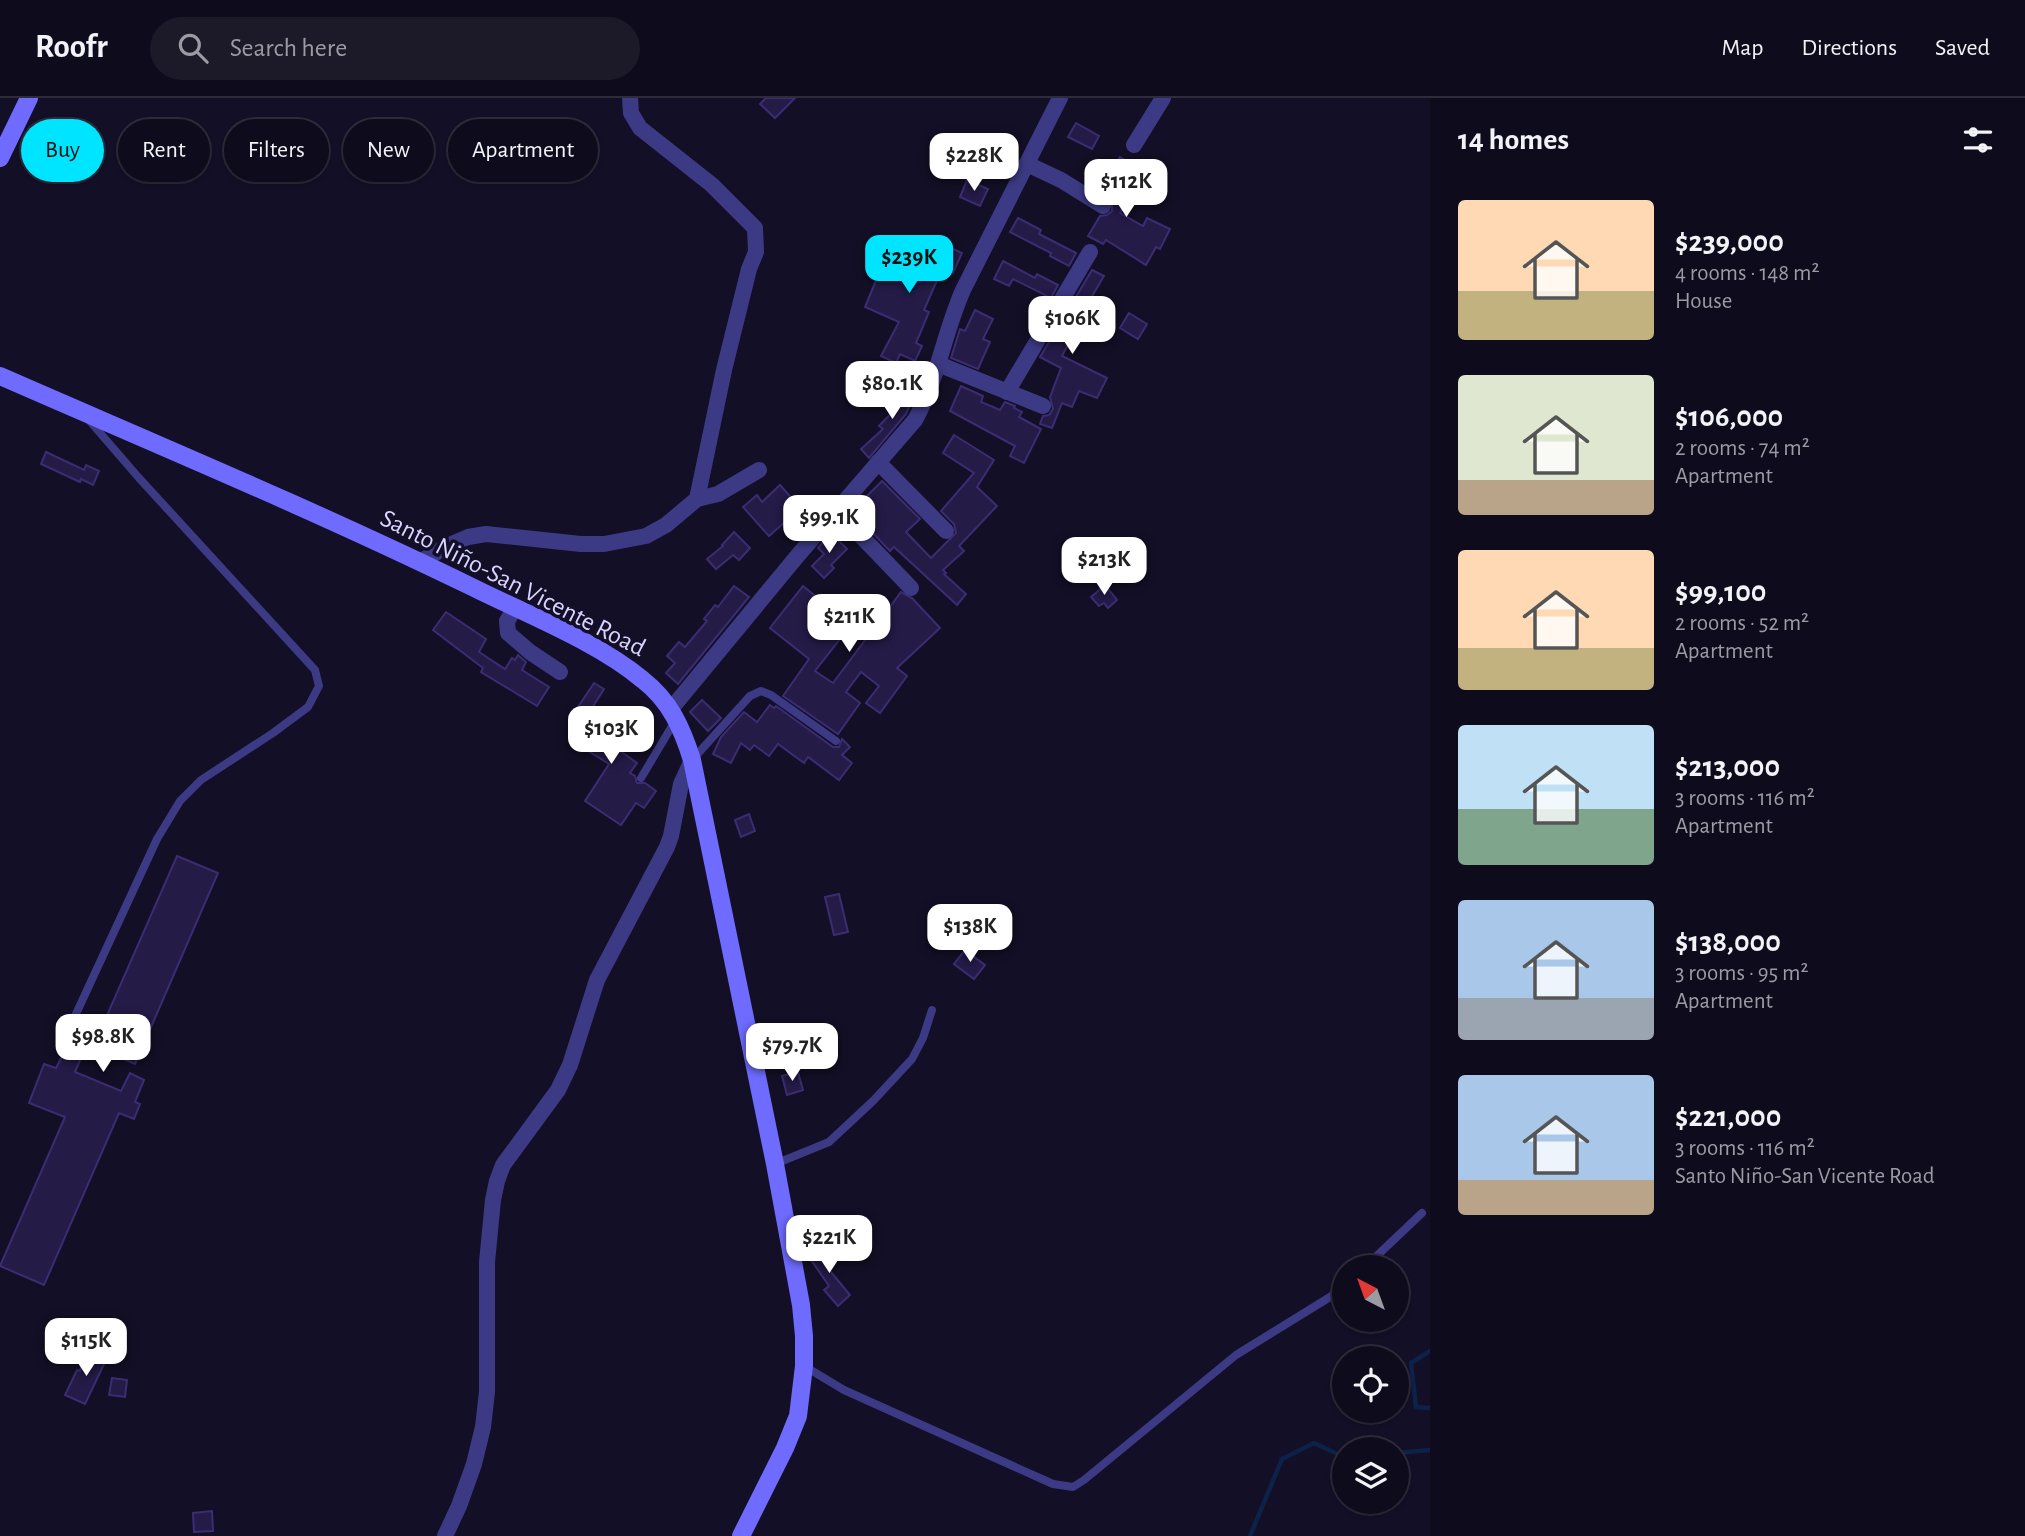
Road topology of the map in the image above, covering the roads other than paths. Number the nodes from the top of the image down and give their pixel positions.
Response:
1 (29, 98) edge
2 (630, 98) edge
3 (1060, 98) edge
4 (1163, 98) edge
5 (1133, 145) dead end
6 (0, 158) edge
7 (1027, 164) junction
8 (1103, 206) dead end
9 (1090, 252) dead end
10 (938, 364) junction
11 (0, 376) edge
12 (1007, 392) junction
13 (1043, 405) dead end
14 (83, 412) junction
15 (878, 462) junction
16 (759, 470) dead end
17 (697, 499) junction
18 (836, 510) junction
19 (946, 531) dead end
20 (421, 562) junction
21 (911, 588) dead end
22 (515, 608) junction
23 (560, 672) dead end
24 (674, 713) junction
25 (836, 741) dead end
26 (692, 760) junction
27 (641, 778) dead end
28 (932, 1010) dead end
29 (62, 1042) dead end
30 (775, 1164) junction
31 (1422, 1213) dead end
32 (1378, 1255) edge
33 (1332, 1295) edge
34 (804, 1366) junction
35 (445, 1536) edge
36 (741, 1536) edge

1 - 6 main road
2 - 17 street
3 - 7 street
4 - 5 street
7 - 8 street
7 - 10 street
9 - 12 street
10 - 12 street
10 - 15 street
11 - 14 main road, Santo Niño-San Vicente Road
12 - 13 street
14 - 20 main road, Santo Niño-San Vicente Road
14 - 29 lane
15 - 18 street
15 - 19 street
16 - 17 street
17 - 20 street
18 - 21 street
18 - 24 street
20 - 22 main road, Santo Niño-San Vicente Road
22 - 23 street
22 - 24 main road, Santo Niño-San Vicente Road
24 - 26 main road, Santo Niño-San Vicente Road
24 - 27 lane
25 - 26 lane
26 - 30 main road, Santo Niño-San Vicente Road
26 - 35 street
28 - 30 lane
30 - 34 main road, Santo Niño-San Vicente Road
31 - 32 lane
33 - 34 lane
34 - 36 main road, Santo Niño-San Vicente Road

